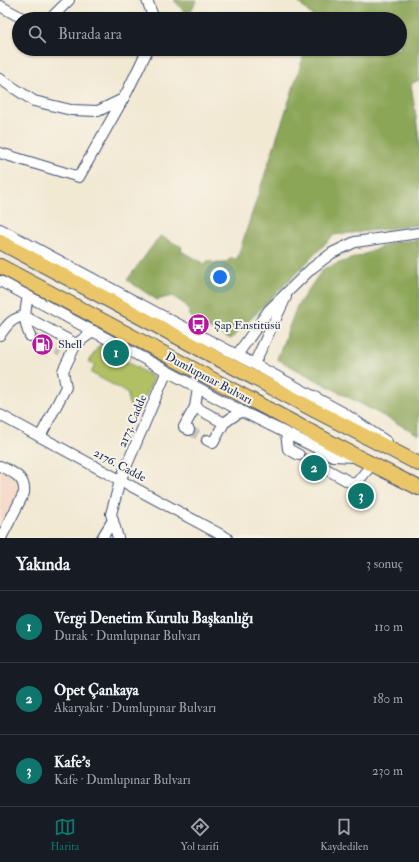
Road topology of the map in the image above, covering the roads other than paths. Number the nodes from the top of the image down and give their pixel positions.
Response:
1 (69, 0) edge
2 (147, 0) edge
3 (0, 6) edge
4 (12, 12) edge
5 (57, 12) edge
6 (151, 12) edge
7 (144, 56) edge
8 (0, 79) edge
9 (123, 99) junction
10 (0, 153) edge
11 (0, 229) edge
12 (419, 233) edge
13 (0, 242) edge
14 (0, 266) edge
15 (0, 281) edge
16 (287, 294) junction
17 (28, 296) junction
18 (24, 316) junction
19 (94, 331) junction
20 (0, 335) edge
21 (30, 336) dead end
22 (76, 344) junction
23 (237, 355) junction
24 (254, 364) junction
25 (167, 371) junction
26 (198, 388) junction
27 (195, 407) junction
28 (241, 411) junction
29 (0, 415) edge
30 (224, 423) junction
31 (189, 430) dead end
32 (286, 433) junction
33 (40, 437) junction
34 (208, 440) dead end
35 (299, 455) tunnel mouth
36 (358, 457) junction
37 (415, 462) edge
38 (372, 464) junction
39 (0, 466) edge
40 (326, 469) tunnel mouth
41 (120, 481) junction
42 (419, 488) edge
43 (113, 520) junction
44 (1, 538) edge
45 (102, 538) edge
46 (118, 538) edge
47 (227, 538) edge

1 - 5 street
2 - 6 street
3 - 4 street
7 - 9 street
8 - 9 street
9 - 10 street
11 - 23 street
12 - 16 street
13 - 37 highway, Dumlupınar Bulvarı
14 - 36 highway, Dumlupınar Bulvarı
15 - 17 street
16 - 23 street
16 - 24 street
17 - 18 street
17 - 19 street
18 - 20 street
18 - 21 street
18 - 22 street
19 - 22 street
19 - 25 street
22 - 33 street
23 - 24 street
24 - 37 street
25 - 26 street
25 - 41 street, 2173. Cadde
26 - 27 street
26 - 28 street
27 - 30 street
27 - 31 street
28 - 30 street
28 - 32 street
29 - 33 street, 2176. Cadde
30 - 34 street
32 - 35 street
32 - 36 street
33 - 41 street, 2176. Cadde
36 - 38 highway, Dumlupınar Bulvarı
38 - 40 street
38 - 42 highway, Dumlupınar Bulvarı
39 - 44 street
41 - 43 street, 2173. Cadde
41 - 47 street, 2176. Cadde
43 - 45 street
43 - 46 street

